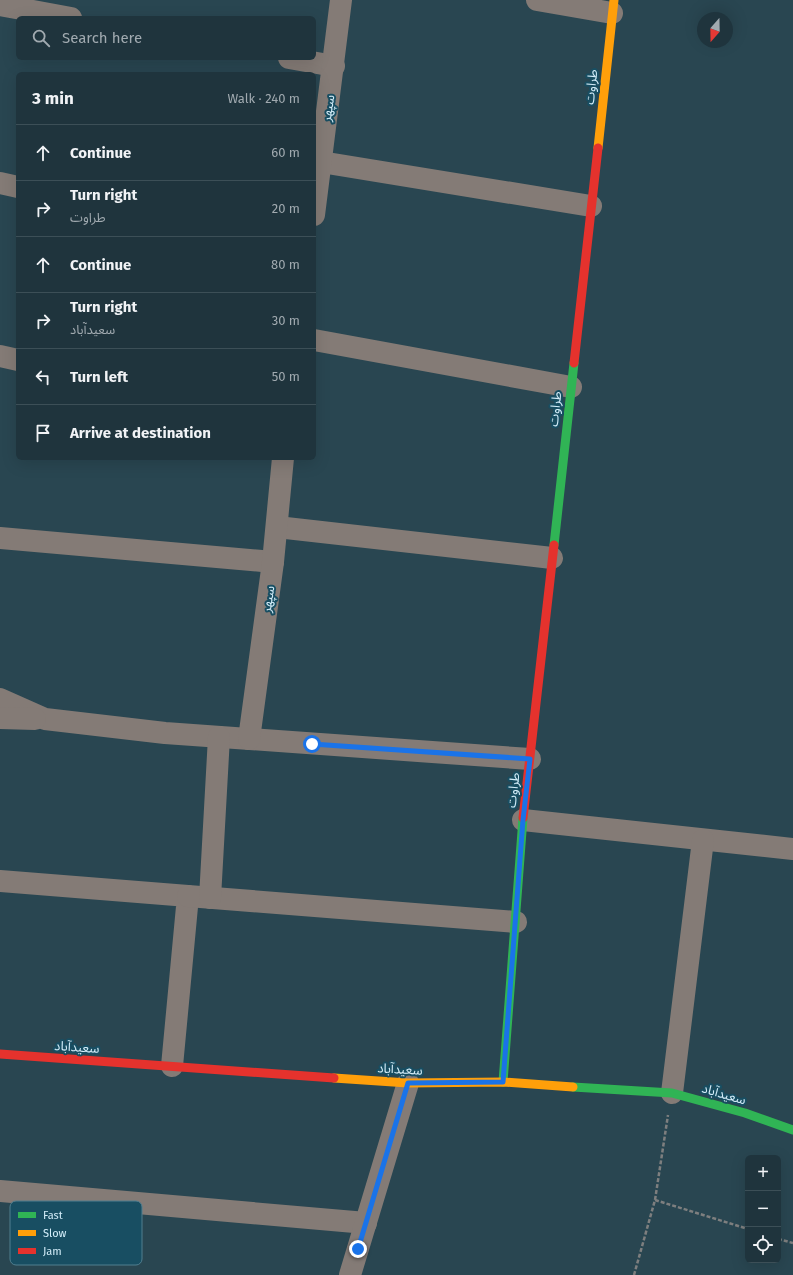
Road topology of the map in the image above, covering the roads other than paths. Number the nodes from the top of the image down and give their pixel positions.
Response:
1 (341, 0) edge
2 (537, 0) edge
3 (0, 5) edge
4 (613, 7) edge
5 (60, 16) edge
6 (300, 60) edge
7 (334, 66) junction
8 (321, 162) junction
9 (0, 183) edge
10 (16, 187) edge
11 (316, 200) edge
12 (591, 206) junction
13 (316, 340) edge
14 (0, 356) edge
15 (16, 360) edge
16 (571, 386) junction
17 (283, 460) edge
18 (277, 527) junction
19 (0, 538) edge
20 (552, 558) junction
21 (273, 562) junction
22 (0, 699) edge
23 (0, 718) edge
24 (45, 719) junction
25 (219, 737) junction
26 (249, 739) junction
27 (530, 759) junction
28 (523, 820) junction
29 (703, 840) junction
30 (793, 849) edge
31 (0, 881) edge
32 (188, 896) junction
33 (210, 898) junction
34 (516, 922) junction
35 (0, 1054) edge
36 (172, 1066) junction
37 (503, 1082) junction
38 (408, 1083) junction
39 (672, 1093) junction
40 (793, 1130) edge
41 (0, 1191) edge
42 (114, 1201) edge
43 (142, 1203) edge
44 (366, 1223) junction
45 (350, 1275) edge

1 - 7 street, سپهر
2 - 4 street
3 - 5 street
4 - 12 street, طراوت
6 - 7 street
7 - 8 street, سپهر
8 - 11 street, سپهر
8 - 12 street
9 - 10 street
12 - 16 street, طراوت
13 - 16 street
14 - 15 street
16 - 20 street, طراوت
17 - 18 street, سپهر
18 - 20 street
18 - 21 street, سپهر
19 - 21 street
20 - 27 street, طراوت
21 - 26 street, سپهر
22 - 24 street
23 - 24 street
24 - 25 street
25 - 26 street
25 - 33 street
26 - 27 street
27 - 28 street, طراوت
28 - 29 street
28 - 34 street, طراوت
29 - 30 street
29 - 39 street
31 - 32 street
32 - 33 street
32 - 36 street
33 - 34 street
34 - 37 street, طراوت
35 - 36 street, سعیدآباد
36 - 38 street, سعیدآباد
37 - 38 street, سعیدآباد
37 - 39 street, سعیدآباد
38 - 44 street
39 - 40 street, سعیدآباد
41 - 42 street
43 - 44 street
44 - 45 street

